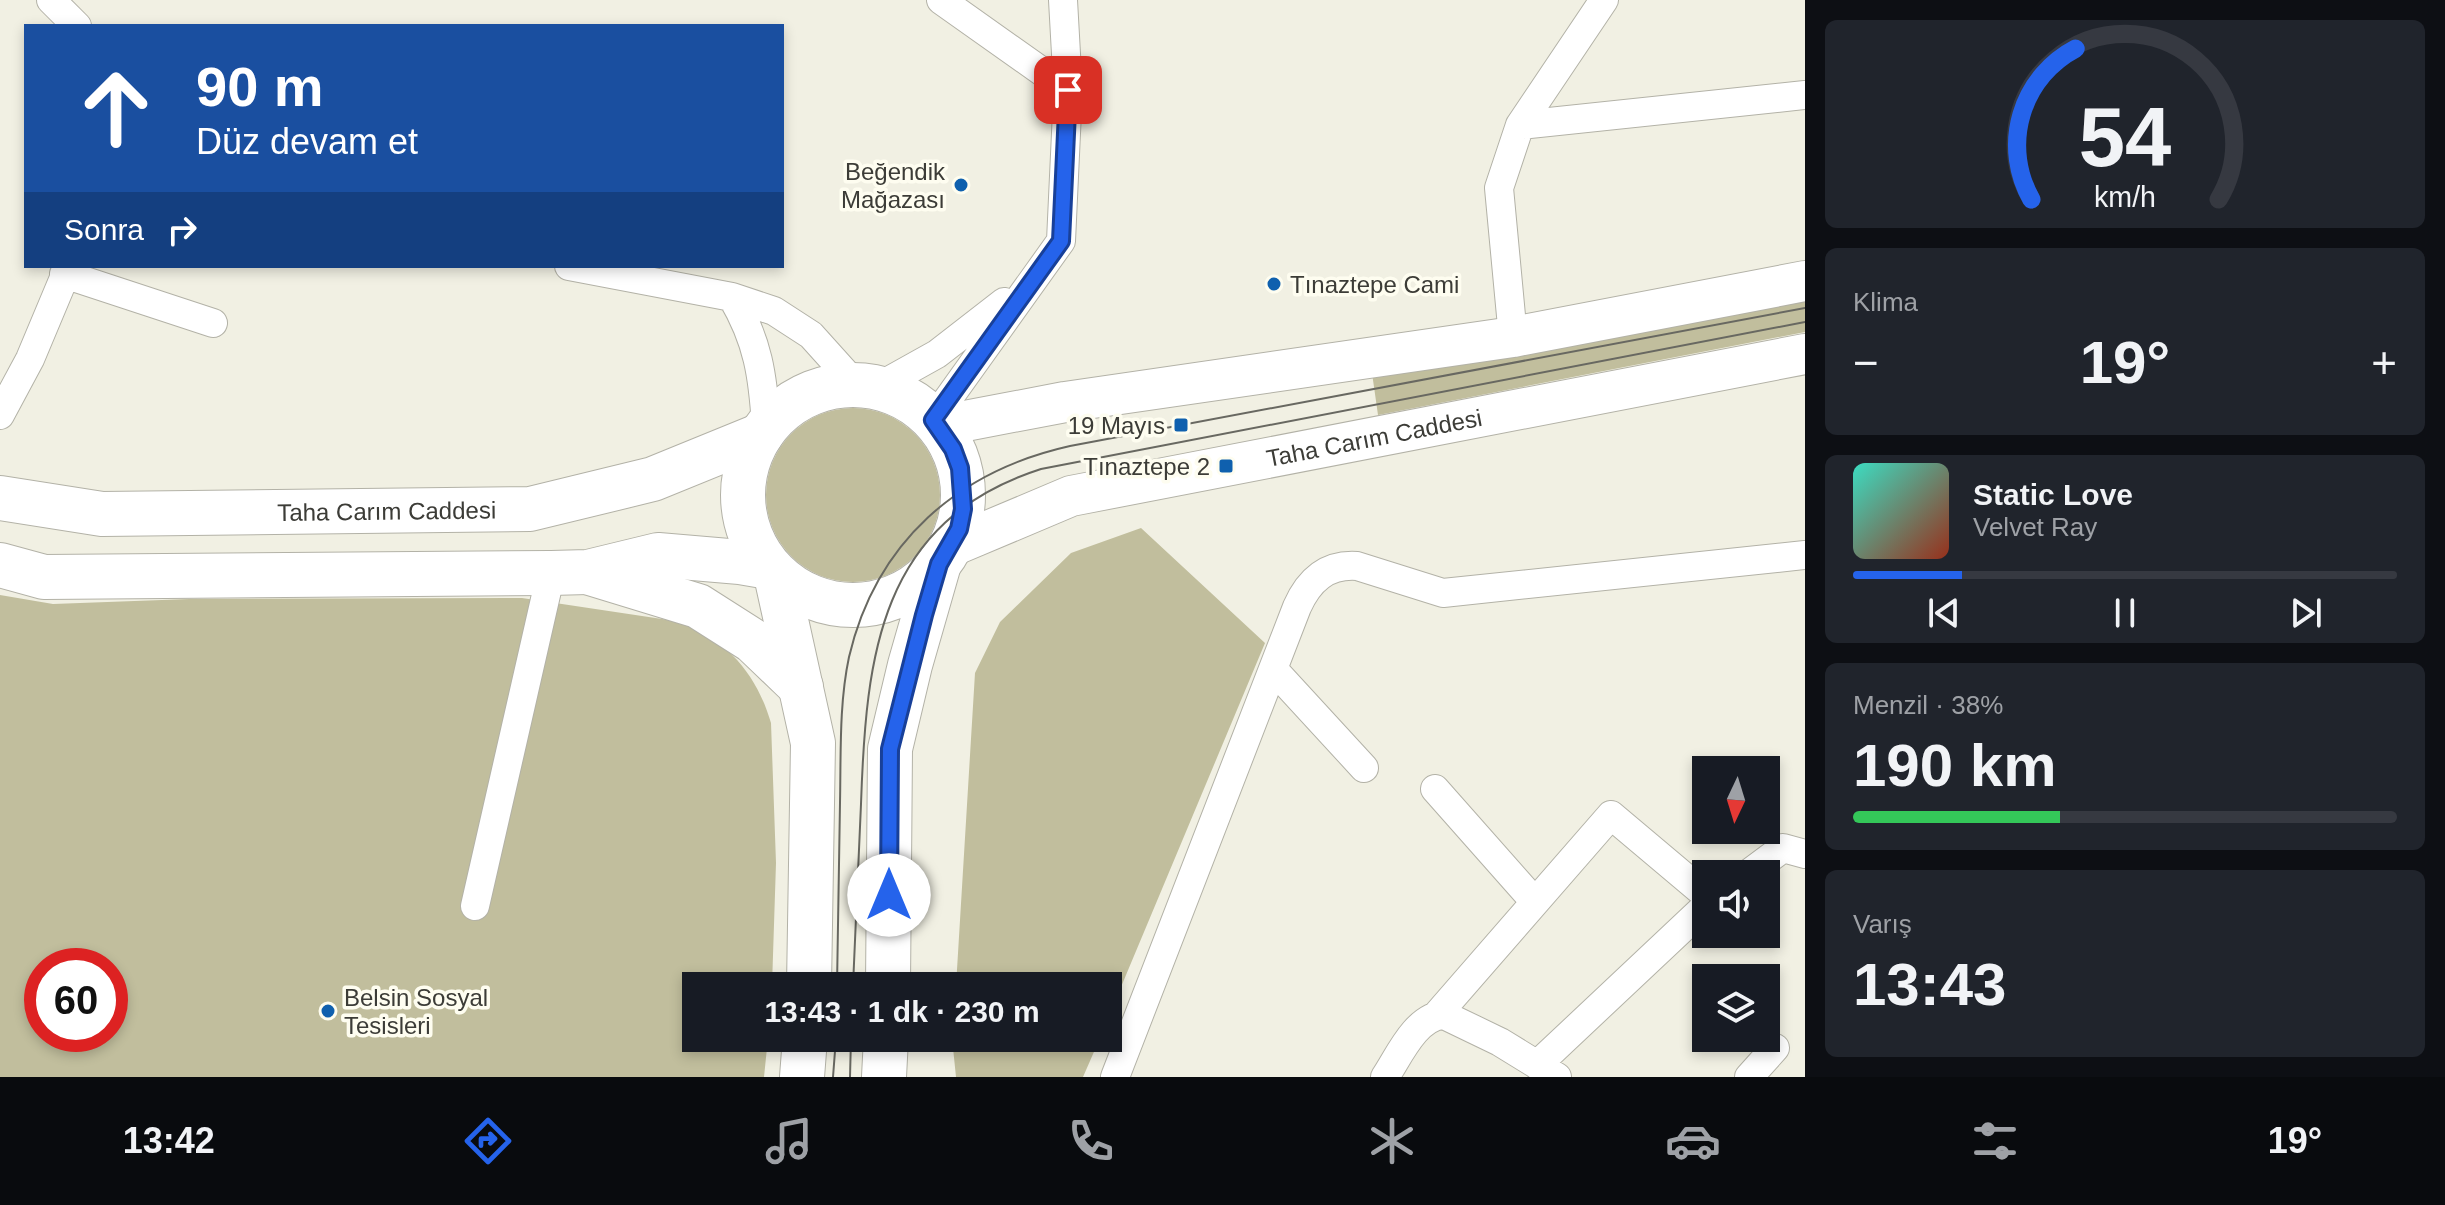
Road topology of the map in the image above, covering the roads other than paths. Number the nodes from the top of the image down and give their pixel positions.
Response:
1 (51, 0) edge
2 (941, 0) edge
3 (1063, 0) edge
4 (1604, 0) edge
5 (75, 24) edge
6 (1068, 90) junction
7 (1805, 95) edge
8 (1520, 125) junction
9 (1061, 241) junction
10 (580, 268) edge
11 (66, 270) edge
12 (1805, 281) edge
13 (732, 297) junction
14 (213, 323) dead end
15 (1513, 337) junction
16 (1805, 354) edge
17 (866, 386) junction
18 (0, 415) edge
19 (936, 423) junction
20 (763, 430) junction
21 (0, 498) edge
22 (1805, 555) edge
23 (945, 556) junction
24 (0, 565) edge
25 (772, 571) junction
26 (570, 573) junction
27 (1273, 669) junction
28 (801, 687) junction
29 (1364, 768) dead end
30 (1435, 789) dead end
31 (1805, 854) edge
32 (1767, 860) edge
33 (1692, 883) edge
34 (1535, 902) junction
35 (475, 906) dead end
36 (1692, 921) edge
37 (809, 972) edge
38 (888, 972) edge
39 (1436, 1016) junction
40 (804, 1052) edge
41 (885, 1052) edge
42 (1771, 1052) edge
43 (1547, 1071) edge
44 (802, 1077) edge
45 (884, 1077) edge
46 (1115, 1077) edge
47 (1385, 1077) edge
48 (1749, 1077) edge

1 - 5 street
2 - 6 street
3 - 6 street
4 - 8 street
6 - 9 street
7 - 8 street
8 - 15 street
9 - 17 street
9 - 19 street
10 - 13 street
11 - 14 street
11 - 18 street
12 - 15 main road
13 - 17 street
13 - 20 street
15 - 19 main road
16 - 23 main road, Taha Carım Caddesi
17 - 19 main road
17 - 20 main road
19 - 23 main road
20 - 21 main road, Taha Carım Caddesi
20 - 25 main road
22 - 27 street
23 - 25 main road
23 - 38 main road
24 - 26 main road
25 - 26 main road
25 - 28 main road
26 - 28 main road
26 - 35 street
27 - 29 street
27 - 46 street
28 - 37 main road
30 - 34 street
31 - 32 street
33 - 34 street
34 - 39 street
36 - 43 street
39 - 43 street
39 - 47 street
40 - 44 main road
41 - 45 main road
42 - 48 street

